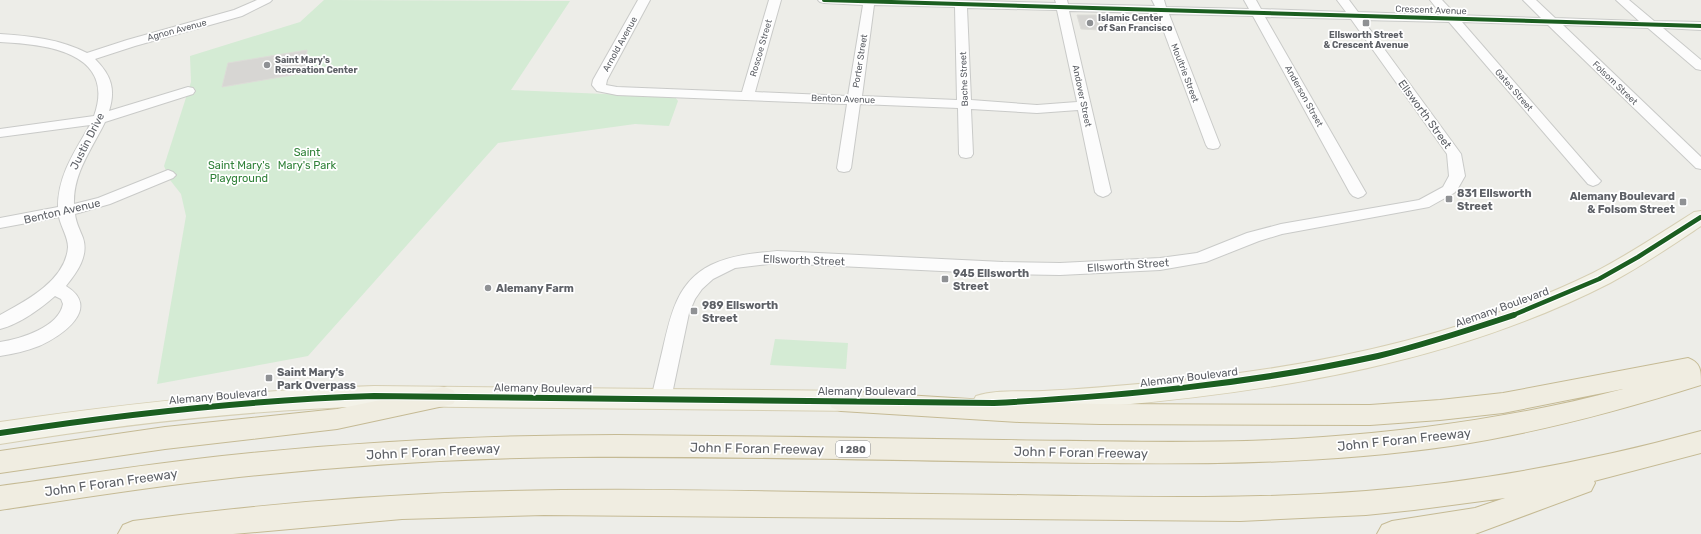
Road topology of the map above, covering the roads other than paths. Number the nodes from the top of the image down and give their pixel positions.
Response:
1 (266, 0) edge
2 (644, 0) edge
3 (775, 0) edge
4 (824, 0) edge
5 (1250, 0) edge
6 (1343, 0) edge
7 (1436, 0) edge
8 (1529, 0) edge
9 (1622, 0) edge
10 (869, 1) junction
11 (961, 4) junction
12 (1061, 4) edge
13 (1159, 5) edge
14 (1257, 13) junction
15 (1354, 16) junction
16 (1452, 18) junction
17 (1552, 21) junction
18 (1651, 24) junction
19 (1701, 26) edge
20 (0, 38) edge
21 (86, 58) junction
22 (1701, 66) edge
23 (602, 88) joint
24 (188, 91) dead end
25 (747, 96) junction
26 (854, 100) junction
27 (965, 104) junction
28 (1084, 106) junction
29 (99, 119) junction
30 (0, 133) edge
31 (1213, 145) dead end
32 (966, 154) dead end
33 (1701, 166) edge
34 (844, 168) dead end
35 (168, 175) dead end
36 (1593, 181) dead end
37 (1102, 192) dead end
38 (1358, 193) dead end
39 (66, 212) junction
40 (1701, 217) edge
41 (0, 223) edge
42 (54, 288) junction
43 (0, 323) edge
44 (0, 349) edge
45 (1701, 365) edge
46 (1701, 375) edge
47 (444, 397) junction
48 (661, 399) junction
49 (841, 401) junction
50 (0, 433) edge
51 (1701, 442) edge
52 (1672, 450) junction
53 (0, 462) edge
54 (0, 498) edge
55 (133, 534) edge
56 (1392, 534) edge

1 - 21 street, Agnon Avenue
2 - 23 street, Arnold Avenue
3 - 25 street, Roscoe Street
4 - 10 street, Crescent Avenue
5 - 14 street, Anderson Street
6 - 15 street, Ellsworth Street
7 - 16 street, Gates Street
8 - 17 street, Folsom Street
9 - 18 street
10 - 11 street, Crescent Avenue
10 - 26 street, Porter Street
11 - 12 street, Crescent Avenue
11 - 27 street, Bache Street
12 - 13 street, Crescent Avenue
12 - 28 street, Andover Street
13 - 14 street, Crescent Avenue
13 - 31 street, Moultrie Street
14 - 15 street, Crescent Avenue
14 - 38 street, Anderson Street
15 - 16 street, Crescent Avenue
15 - 48 street, Ellsworth Street
16 - 17 street, Crescent Avenue
16 - 36 street, Gates Street
17 - 18 street, Crescent Avenue
17 - 33 street, Folsom Street
18 - 19 street, Crescent Avenue
18 - 22 street
20 - 21 street, Justin Drive
21 - 29 street, Justin Drive
23 - 25 street, Benton Avenue
24 - 29 street
25 - 26 street, Benton Avenue
26 - 27 street, Benton Avenue
26 - 34 street, Porter Street
27 - 28 street, Benton Avenue
27 - 32 street, Bache Street
28 - 37 street, Andover Street
29 - 30 street
29 - 39 street, Justin Drive
35 - 39 street, Benton Avenue
39 - 41 street, Benton Avenue
39 - 42 street, Justin Drive
40 - 49 main road, Alemany Boulevard
42 - 43 street, Justin Drive
42 - 44 street
45 - 49 highway
46 - 54 highway, John F Foran Freeway / I 280
47 - 48 main road, Alemany Boulevard
47 - 50 main road, Alemany Boulevard
47 - 53 highway
48 - 49 main road, Alemany Boulevard
51 - 52 highway
52 - 55 highway
52 - 56 highway

